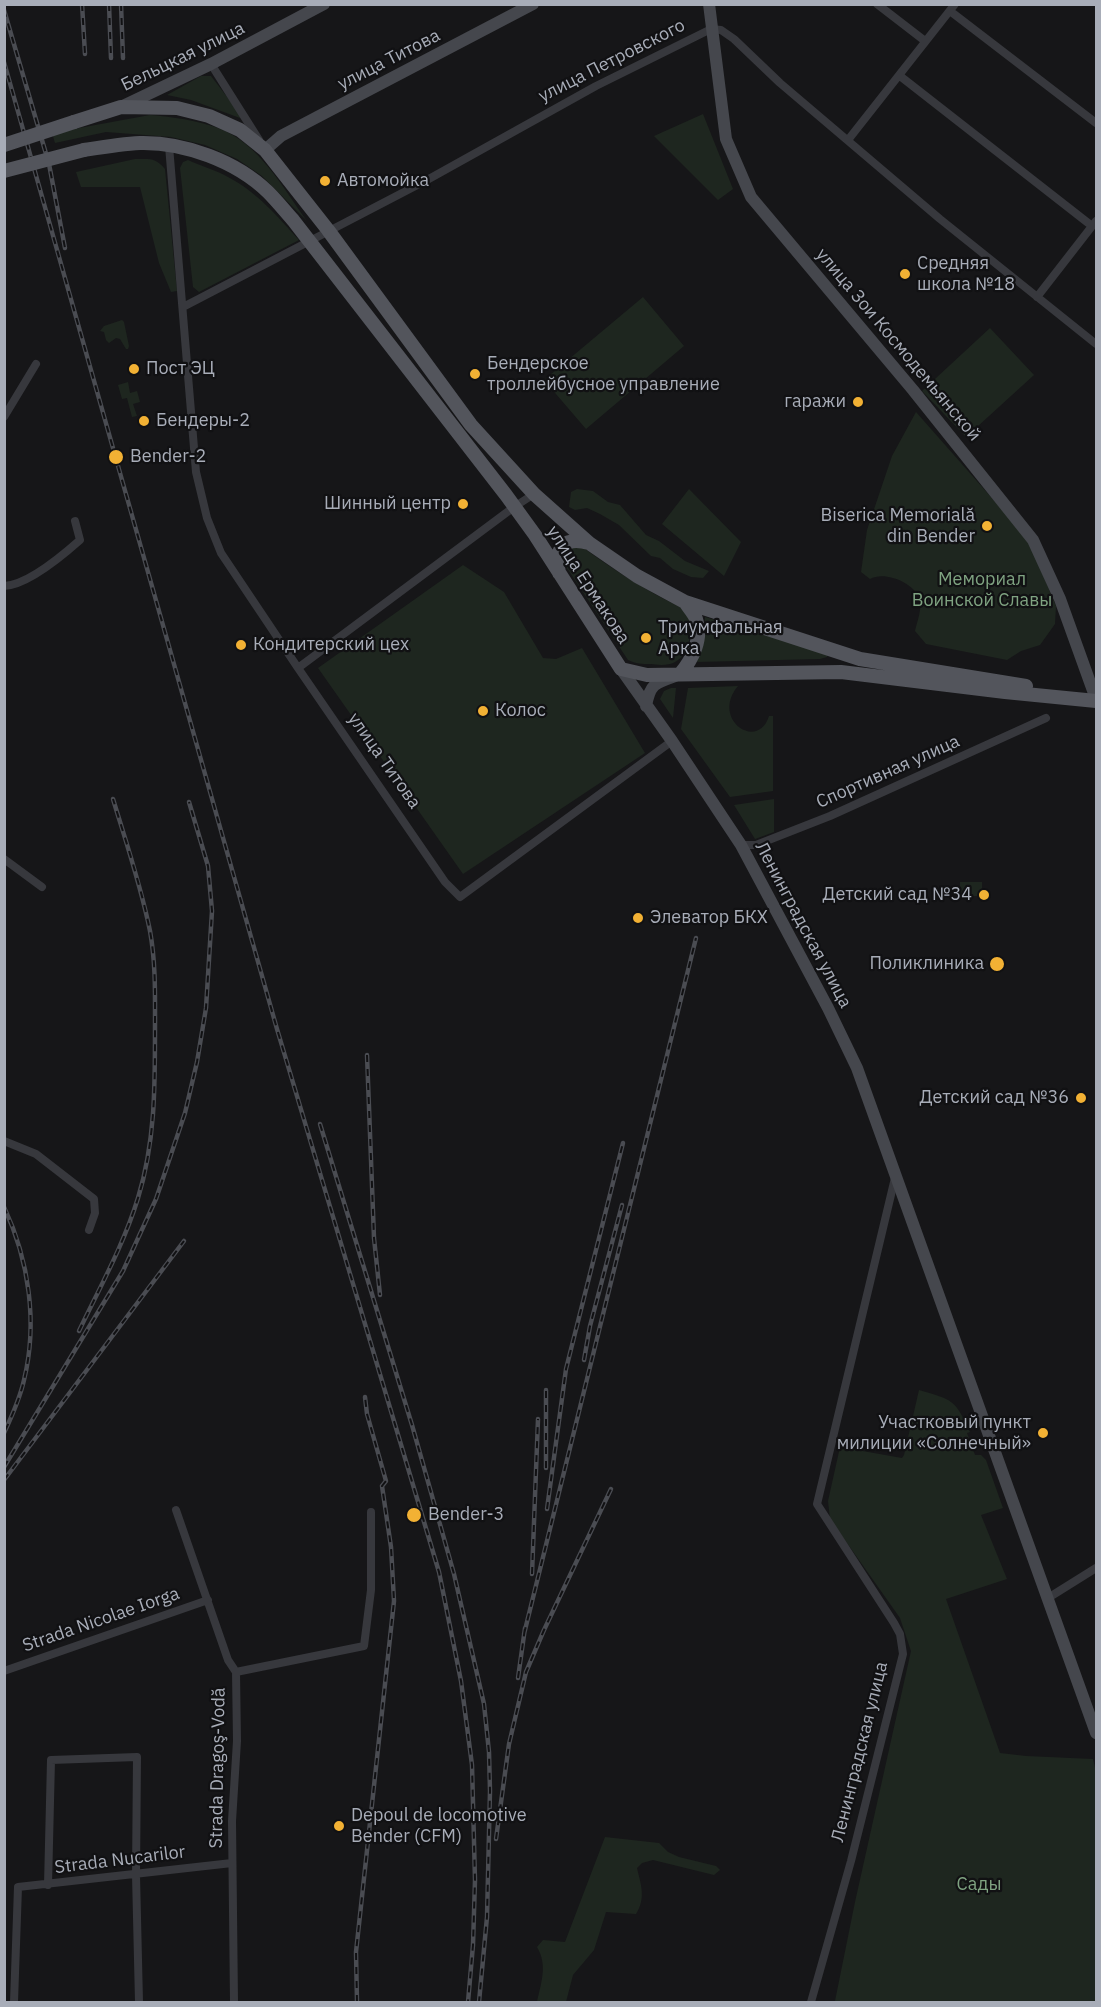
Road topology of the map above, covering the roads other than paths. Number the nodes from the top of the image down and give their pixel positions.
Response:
1 (324, 4) edge
2 (532, 4) edge
3 (709, 4) edge
4 (877, 4) edge
5 (952, 8) edge
6 (711, 29) junction
7 (925, 41) junction
8 (211, 64) junction
9 (900, 76) junction
10 (122, 107) junction
11 (1096, 123) edge
12 (848, 140) junction
13 (4, 145) edge
14 (170, 146) junction
15 (265, 150) junction
16 (4, 171) edge
17 (1094, 224) edge
18 (328, 230) junction
19 (309, 240) junction
20 (1037, 297) junction
21 (183, 307) junction
22 (1096, 344) edge
23 (36, 364) dead end
24 (4, 417) edge
25 (534, 494) junction
26 (514, 507) junction
27 (75, 521) dead end
28 (589, 543) junction
29 (560, 576) junction
30 (4, 586) edge
31 (685, 602) junction
32 (298, 668) junction
33 (621, 669) junction
34 (680, 674) junction
35 (1080, 699) junction
36 (1096, 700) edge
37 (646, 706) junction
38 (1046, 718) dead end
39 (672, 741) junction
40 (741, 845) junction
41 (4, 859) edge
42 (42, 887) dead end
43 (4, 1141) edge
44 (895, 1179) junction
45 (89, 1230) dead end
46 (176, 1510) dead end
47 (371, 1512) dead end
48 (1096, 1568) edge
49 (1048, 1598) junction
50 (208, 1600) junction
51 (4, 1671) edge
52 (236, 1672) junction
53 (1096, 1733) edge
54 (232, 1863) junction
55 (136, 1875) junction
56 (48, 1885) junction
57 (14, 2002) edge
58 (139, 2002) edge
59 (234, 2002) edge
60 (812, 2002) edge

1 - 8 street, Бельцкая улица
2 - 15 street, улица Титова
3 - 6 street, улица Зои Космодемьянской
4 - 7 street
5 - 7 street
5 - 11 street
6 - 12 street, улица Петровского
6 - 18 street, улица Петровского
6 - 36 street, улица Зои Космодемьянской
7 - 9 street
8 - 10 street, Бельцкая улица
8 - 15 street
9 - 12 street
9 - 17 street
10 - 13 main road, улица Ермакова, bridge
10 - 15 main road, улица Ермакова
12 - 20 street, улица Петровского
14 - 16 main road, улица Ермакова, bridge
14 - 19 main road, улица Ермакова
14 - 21 street
15 - 18 main road, улица Ермакова
17 - 20 street
18 - 19 street, улица Петровского
18 - 25 main road, улица Ермакова
19 - 21 street, улица Петровского
19 - 26 main road, улица Ермакова
20 - 22 street, улица Петровского
21 - 32 street
23 - 24 street
25 - 26 street
25 - 28 main road, улица Ермакова
26 - 29 main road, улица Ермакова
26 - 32 street
27 - 30 street
28 - 29 main road
28 - 31 main road, улица Ермакова
29 - 33 main road, улица Ермакова
31 - 34 main road
31 - 35 main road, улица Ермакова
32 - 39 street, улица Титова
33 - 34 main road, улица Ермакова
33 - 37 street, Ленинградская улица
34 - 35 main road, улица Ермакова
34 - 37 street
35 - 36 main road, улица Ермакова
37 - 39 street, Ленинградская улица
38 - 40 street, Спортивная улица
39 - 40 street, Ленинградская улица
40 - 44 street, Ленинградская улица
41 - 42 street
43 - 45 street
44 - 49 street, Ленинградская улица
44 - 60 street, Ленинградская улица
46 - 50 street, Strada Dragoş-Vodă
47 - 52 street
48 - 49 street
49 - 53 street, Ленинградская улица
50 - 51 street, Strada Nicolae Iorga
50 - 52 street, Strada Dragoş-Vodă
52 - 54 street, Strada Dragoş-Vodă
54 - 55 street, Strada Nucarilor
54 - 59 street, Strada Dragoş-Vodă
55 - 56 street, Strada Nucarilor
55 - 56 street, Strada Nucarilor
55 - 58 street
56 - 57 street, Strada Nucarilor

